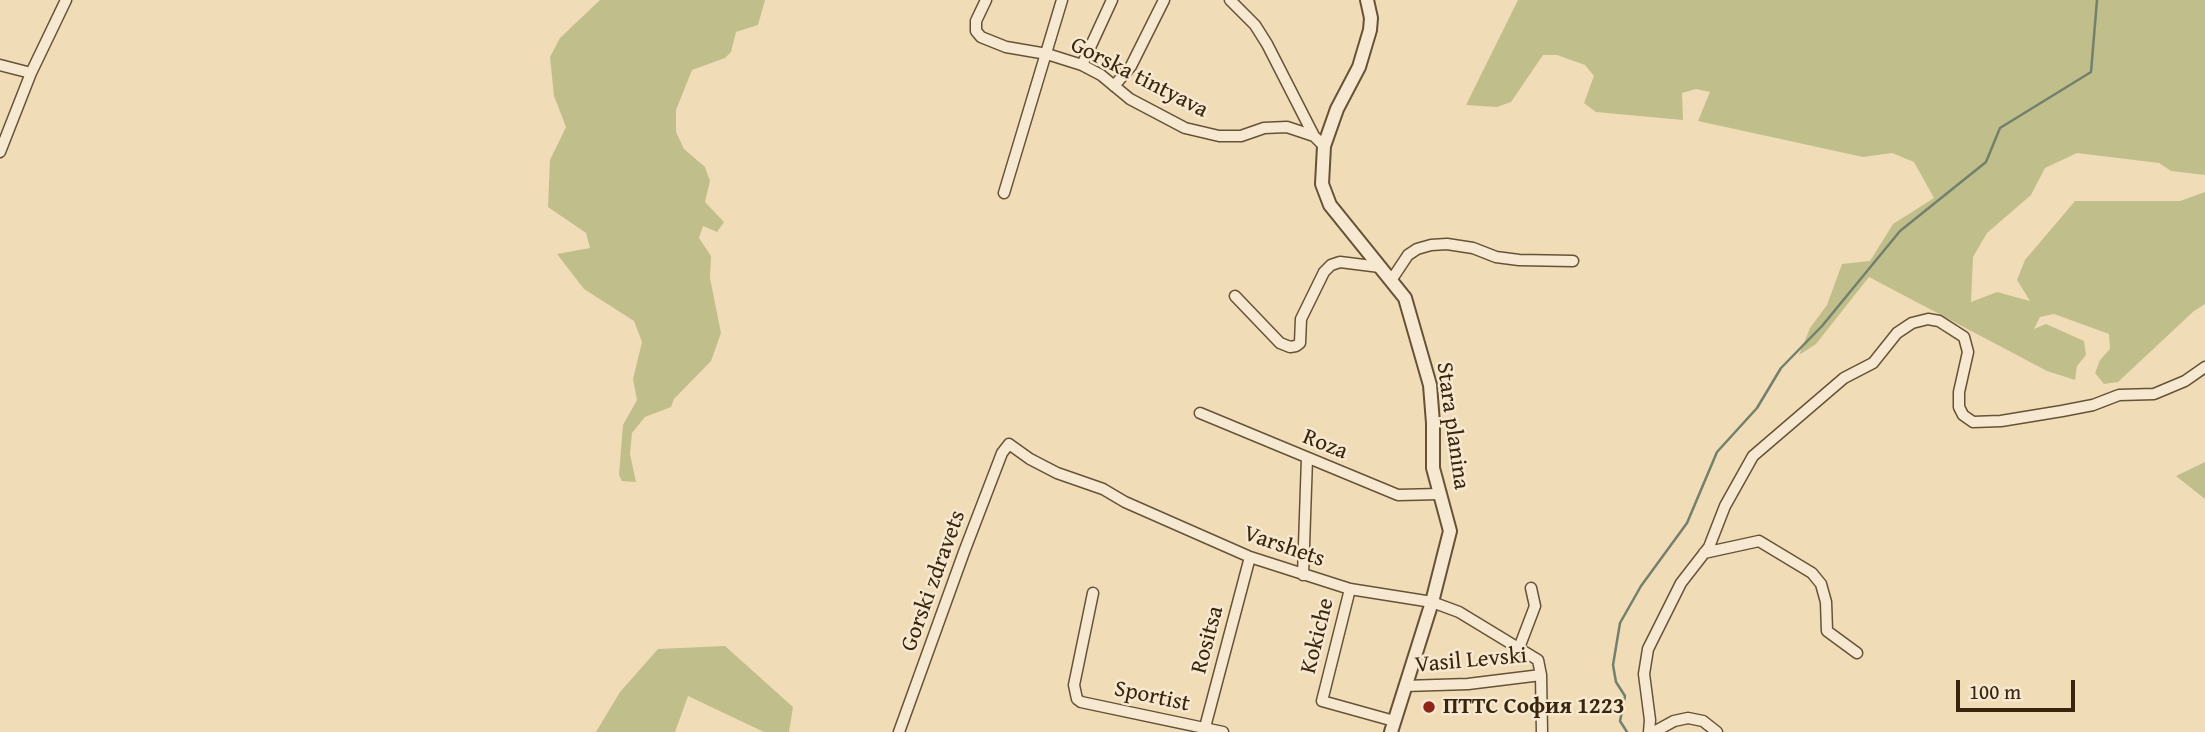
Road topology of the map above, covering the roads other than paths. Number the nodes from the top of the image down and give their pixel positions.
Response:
1 (66, 0) edge
2 (986, 0) edge
3 (1062, 0) edge
4 (1112, 0) edge
5 (1164, 0) edge
6 (1230, 0) edge
7 (1367, 0) edge
8 (1047, 54) junction
9 (0, 65) edge
10 (1082, 65) junction
11 (31, 74) junction
12 (1114, 86) junction
13 (1314, 136) junction
14 (1324, 146) junction
15 (0, 152) edge
16 (1004, 193) dead end
17 (1573, 261) dead end
18 (1380, 267) junction
19 (1392, 279) junction
20 (1235, 296) dead end
21 (2205, 367) edge
22 (1200, 413) dead end
23 (1009, 444) joint
24 (1307, 458) junction
25 (1440, 494) junction
26 (1704, 553) junction
27 (1250, 557) junction
28 (1303, 575) junction
29 (1531, 588) dead end
30 (1350, 589) junction
31 (1093, 593) dead end
32 (1432, 602) junction
33 (1519, 648) junction
34 (1857, 653) dead end
35 (1541, 675) junction
36 (1405, 686) junction
37 (1392, 727) edge
38 (1205, 730) edge
39 (899, 732) edge
40 (1223, 732) edge
41 (1542, 732) edge
42 (1652, 732) edge
43 (1717, 732) edge

1 - 11 street
2 - 8 street, Gorska tintyava
3 - 8 street
4 - 10 street
5 - 12 street
6 - 13 street
7 - 14 street, Stara planina
8 - 10 street, Gorska tintyava
8 - 16 street
9 - 11 street
10 - 12 street, Gorska tintyava
11 - 15 street
12 - 13 street, Gorska tintyava
13 - 14 street, Gorska tintyava
14 - 18 street, Stara planina
17 - 19 street
18 - 19 street, Stara planina
18 - 20 street
19 - 25 street, Stara planina
21 - 26 street
22 - 24 street, Roza
23 - 27 street, Varshets
23 - 39 street, Gorski zdravets
24 - 25 street, Roza
24 - 28 street
25 - 32 street, Stara planina
26 - 34 street
26 - 42 street
27 - 28 street, Varshets
27 - 38 street, Rositsa
28 - 30 street, Varshets
29 - 33 street
30 - 32 street, Varshets
30 - 37 street, Kokiche
31 - 38 street, Sportist
32 - 33 street, Varshets
32 - 36 street, Stara planina
33 - 35 street, Varshets
35 - 36 street, Vasil Levski
35 - 41 street
36 - 37 street, Stara planina
38 - 40 street, Sportist
42 - 43 street

